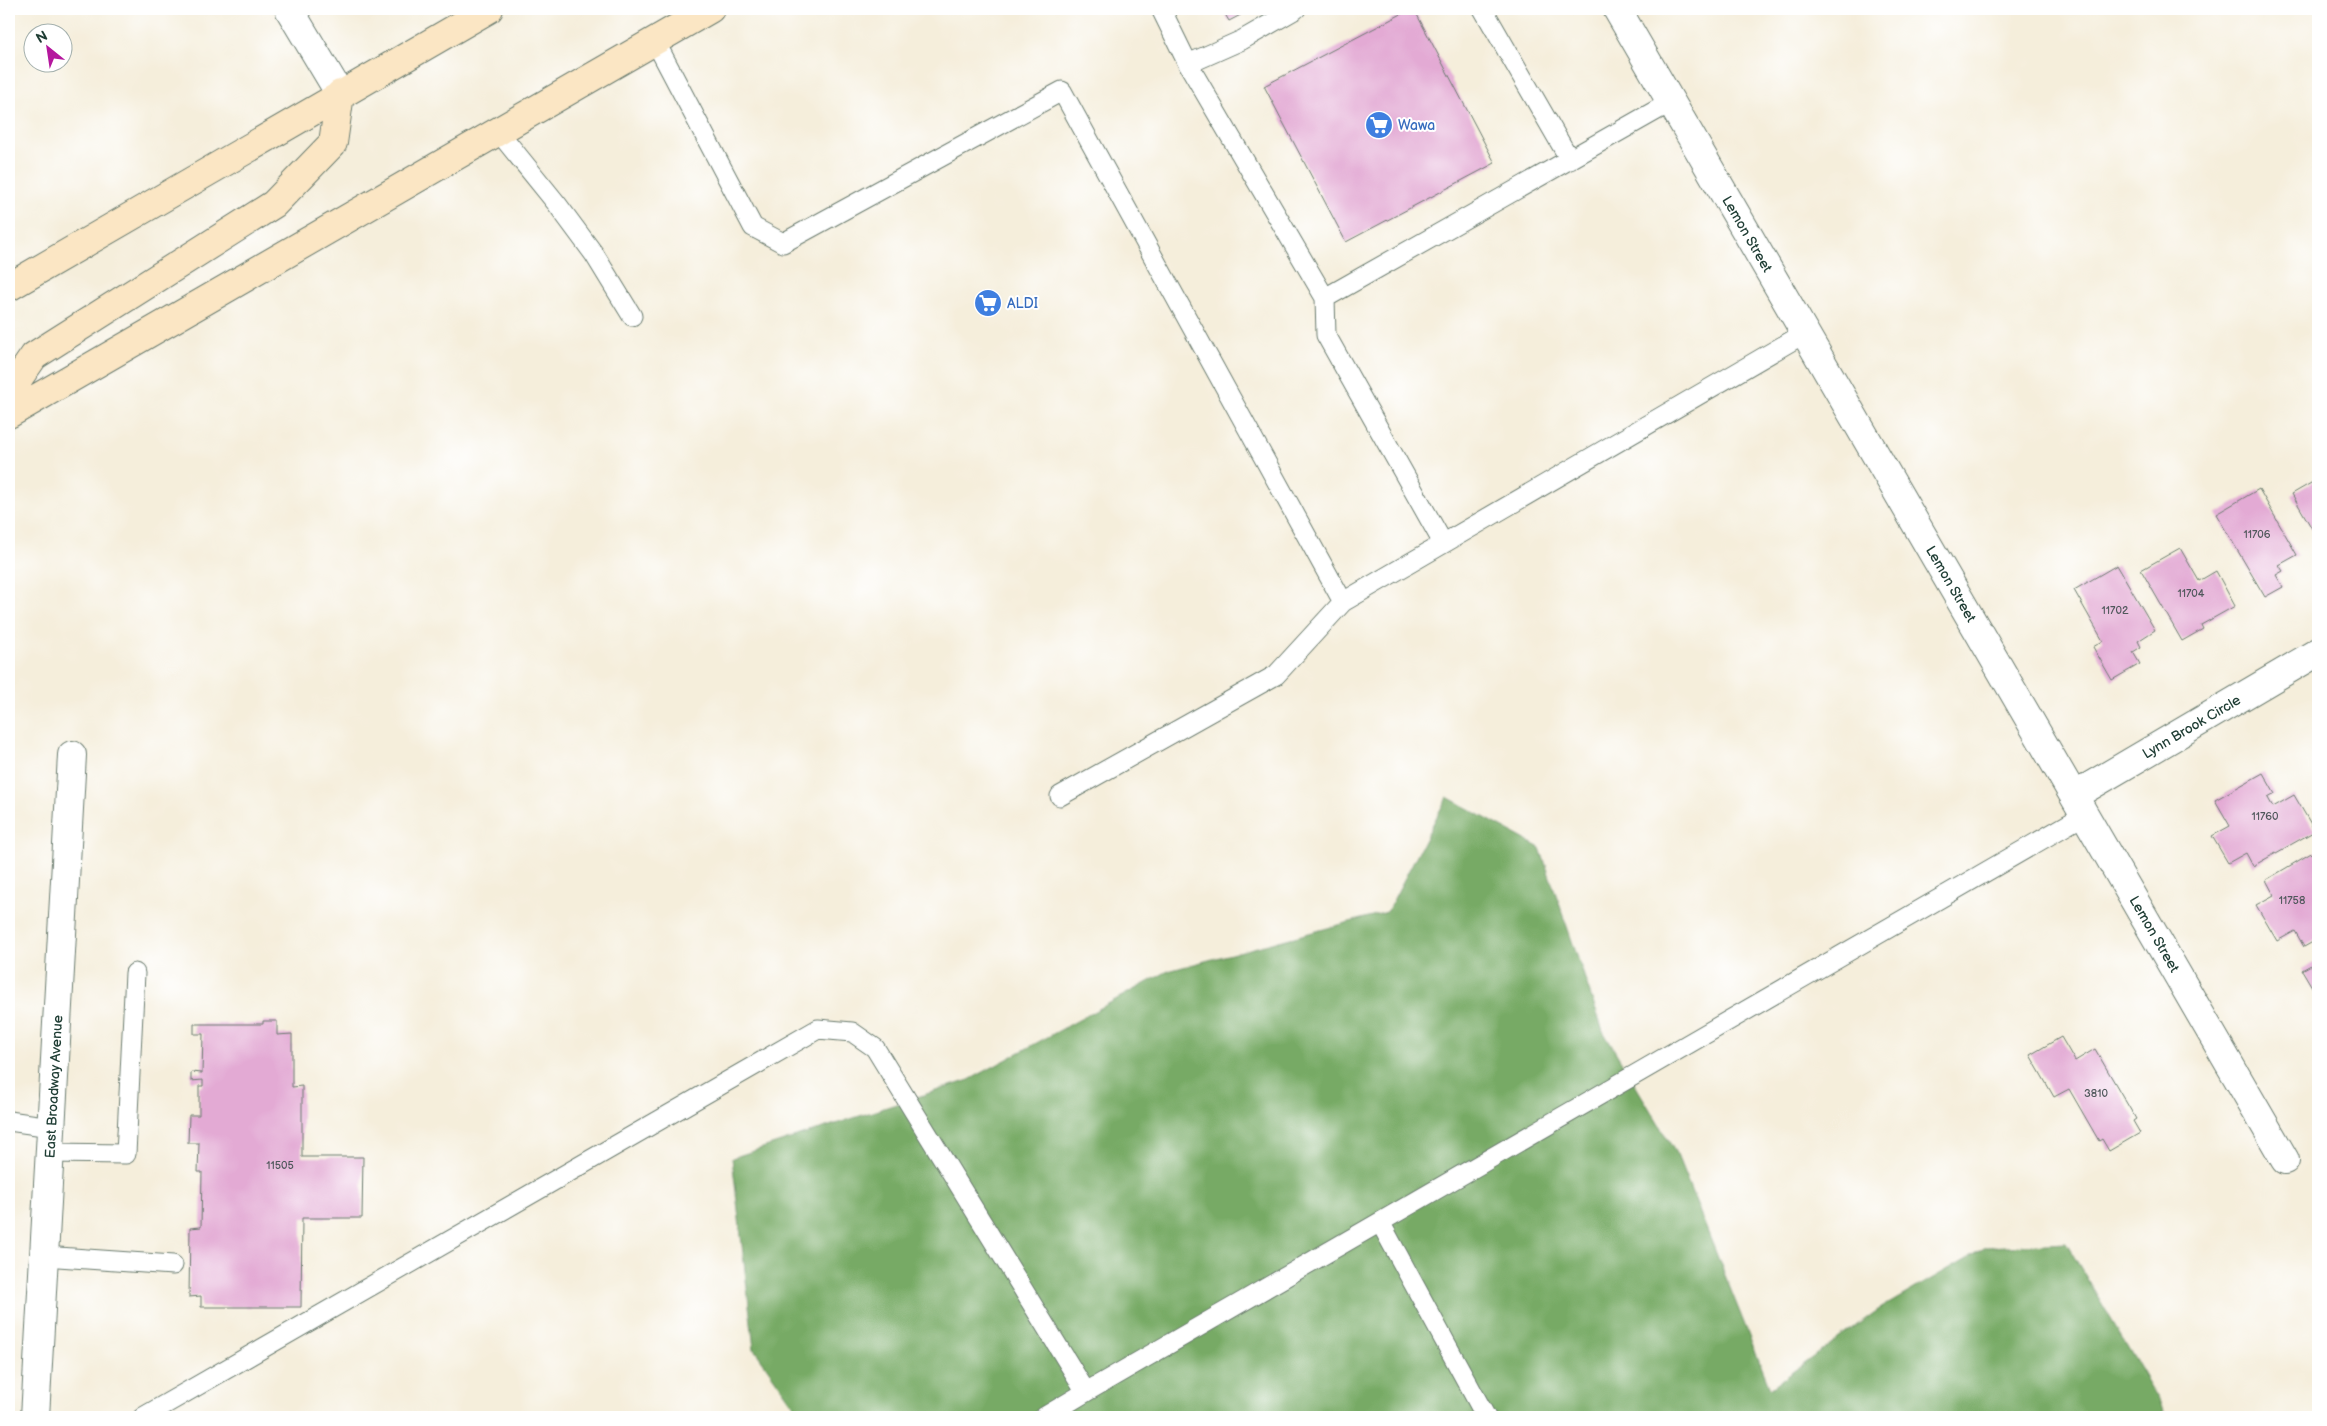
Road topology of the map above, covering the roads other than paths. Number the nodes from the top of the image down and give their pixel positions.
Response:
1 (289, 9) edge
2 (489, 9) edge
3 (710, 9) edge
4 (1161, 9) edge
5 (1296, 9) edge
6 (1483, 9) edge
7 (1617, 9) edge
8 (655, 41) junction
9 (1188, 64) junction
10 (340, 94) junction
11 (1671, 102) junction
12 (498, 131) junction
13 (1570, 160) junction
14 (9, 287) edge
15 (1325, 298) junction
16 (632, 316) dead end
17 (1805, 334) junction
18 (9, 392) edge
19 (9, 414) edge
20 (1443, 543) junction
21 (1343, 602) junction
22 (2315, 661) edge
23 (72, 755) dead end
24 (1060, 796) dead end
25 (2081, 804) junction
26 (135, 973) dead end
27 (9, 1121) edge
28 (50, 1140) junction
29 (2284, 1160) dead end
30 (1380, 1222) junction
31 (44, 1256) junction
32 (173, 1265) dead end
33 (1086, 1392) junction
34 (35, 1417) edge
35 (143, 1417) edge
36 (1044, 1417) edge
37 (1486, 1417) edge

1 - 10 street
2 - 10 main road
3 - 8 main road
4 - 9 lane
5 - 9 lane
6 - 13 lane
7 - 11 street, Lemon Street
8 - 12 main road
8 - 21 lane
9 - 15 lane
10 - 14 main road
10 - 18 main road
11 - 13 lane
11 - 17 street, Lemon Street
12 - 16 lane
12 - 19 main road
13 - 15 lane
15 - 20 lane
17 - 20 lane
17 - 25 street, Lemon Street
20 - 21 lane
21 - 24 lane
22 - 25 street, Lynn Brook Circle
23 - 28 street, East Broadway Avenue
25 - 29 street, Lemon Street
25 - 30 lane
26 - 28 lane
27 - 28 lane
28 - 31 street, East Broadway Avenue
30 - 33 lane
30 - 37 lane
31 - 32 lane
31 - 34 street, East Broadway Avenue
33 - 35 lane
33 - 36 lane

